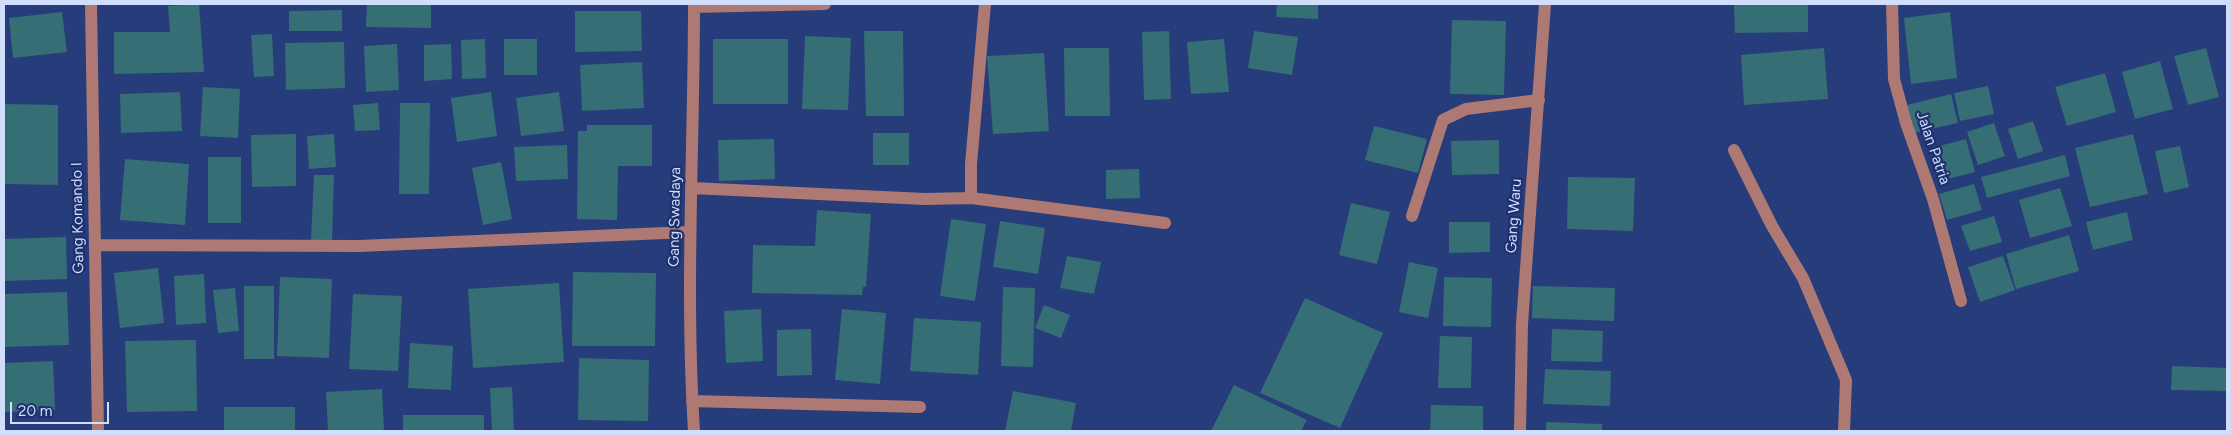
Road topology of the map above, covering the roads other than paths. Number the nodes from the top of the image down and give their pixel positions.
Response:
1 (91, 4) edge
2 (825, 4) edge
3 (985, 4) edge
4 (1546, 4) edge
5 (1892, 4) edge
6 (694, 5) edge
7 (1539, 100) junction
8 (1734, 150) dead end
9 (692, 188) junction
10 (971, 198) junction
11 (1412, 216) dead end
12 (1165, 223) dead end
13 (689, 232) junction
14 (95, 245) junction
15 (1961, 301) dead end
16 (692, 401) junction
17 (920, 407) dead end
18 (98, 431) edge
19 (694, 431) edge
20 (1520, 431) edge
21 (1844, 431) edge

1 - 14 street, Gang Komando I
2 - 6 street
3 - 10 street
4 - 7 street, Gang Waru
5 - 15 street, Jalan Patria
6 - 9 street, Gang Swadaya
7 - 11 street
7 - 20 street, Gang Waru
8 - 21 street
9 - 10 street
9 - 13 street, Gang Swadaya
10 - 12 street
13 - 14 street
13 - 16 street, Gang Swadaya
14 - 18 street, Gang Komando I
16 - 17 street
16 - 19 street, Gang Swadaya

